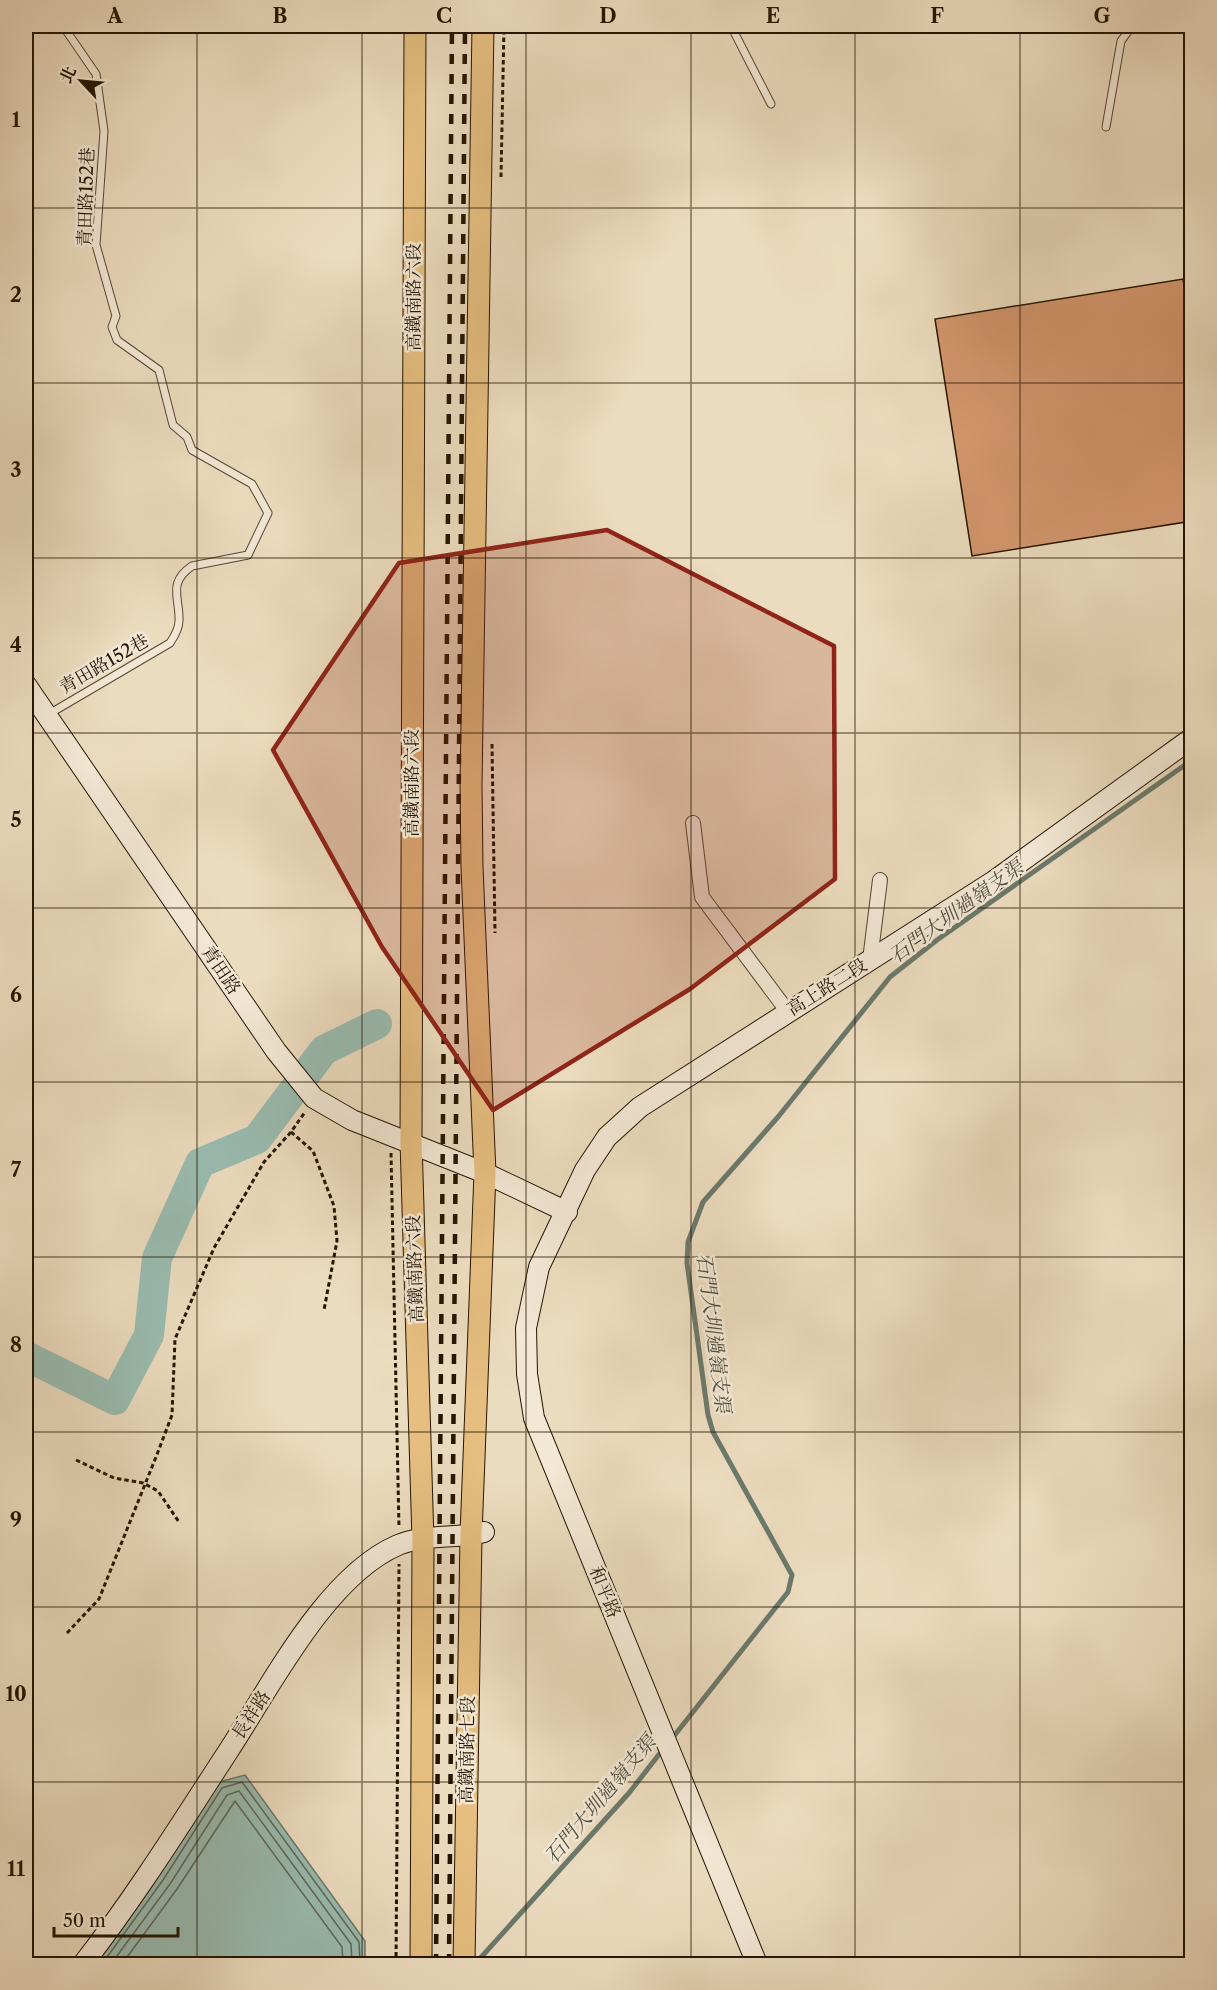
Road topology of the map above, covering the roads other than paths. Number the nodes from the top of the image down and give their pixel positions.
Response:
1 (63, 26) edge
2 (415, 26) edge
3 (483, 26) edge
4 (732, 26) edge
5 (1132, 26) edge
6 (771, 104) dead end
7 (1106, 127) dead end
8 (26, 685) edge
9 (47, 715) junction
10 (1191, 738) edge
11 (693, 822) dead end
12 (880, 880) dead end
13 (870, 960) junction
14 (788, 1012) junction
15 (411, 1141) junction
16 (485, 1173) junction
17 (567, 1212) junction
18 (477, 1534) junction
19 (423, 1541) junction
20 (83, 1965) edge
21 (422, 1965) edge
22 (464, 1965) edge
23 (757, 1965) edge

1 - 9 lane, 青田路152巷
2 - 15 main road, 高鐵南路六段
3 - 16 main road
4 - 6 lane
5 - 7 lane
8 - 9 street, 青田路
9 - 15 street, 青田路
10 - 13 street, 高上路二段
11 - 14 street
12 - 13 street
13 - 14 street, 高上路二段
14 - 17 street, 高上路二段
15 - 16 street, 青田路
15 - 19 main road, 高鐵南路六段
16 - 17 street
16 - 18 main road
17 - 23 street, 和平路
18 - 19 street, 長祥路
18 - 22 main road, 高鐵南路七段
19 - 20 street, 長祥路
19 - 21 main road

